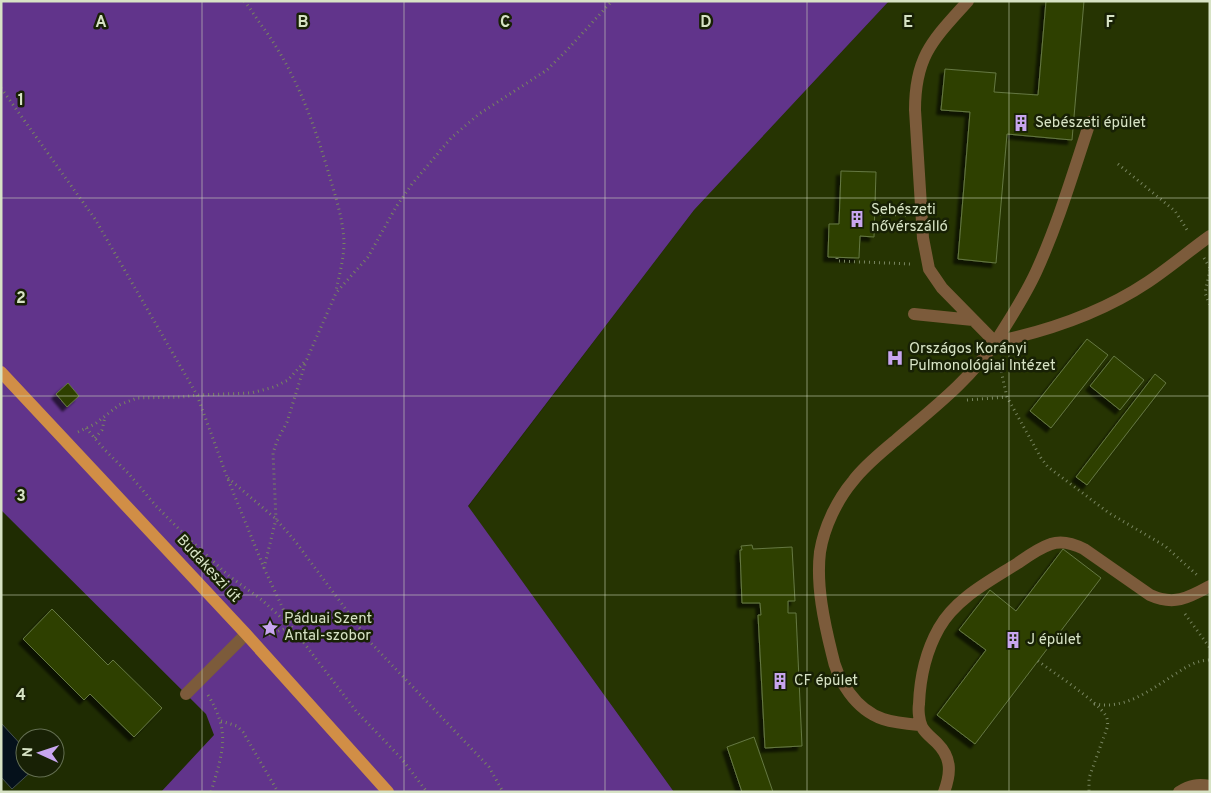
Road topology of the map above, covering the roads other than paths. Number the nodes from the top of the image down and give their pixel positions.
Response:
1 (968, 1) edge
2 (1090, 122) dead end
3 (1210, 236) edge
4 (914, 314) dead end
5 (973, 320) junction
6 (994, 342) junction
7 (1, 372) edge
8 (1206, 583) edge
9 (246, 634) junction
10 (186, 694) dead end
11 (920, 725) junction
12 (1210, 786) edge
13 (388, 792) edge
14 (944, 792) edge
15 (1179, 792) edge

1 - 5 lane
2 - 6 lane
3 - 6 lane
4 - 5 lane
5 - 6 lane
6 - 11 lane
7 - 9 main road, Budakeszi út
8 - 11 lane
9 - 10 lane
9 - 13 main road, Budakeszi út
11 - 14 lane
12 - 15 lane

